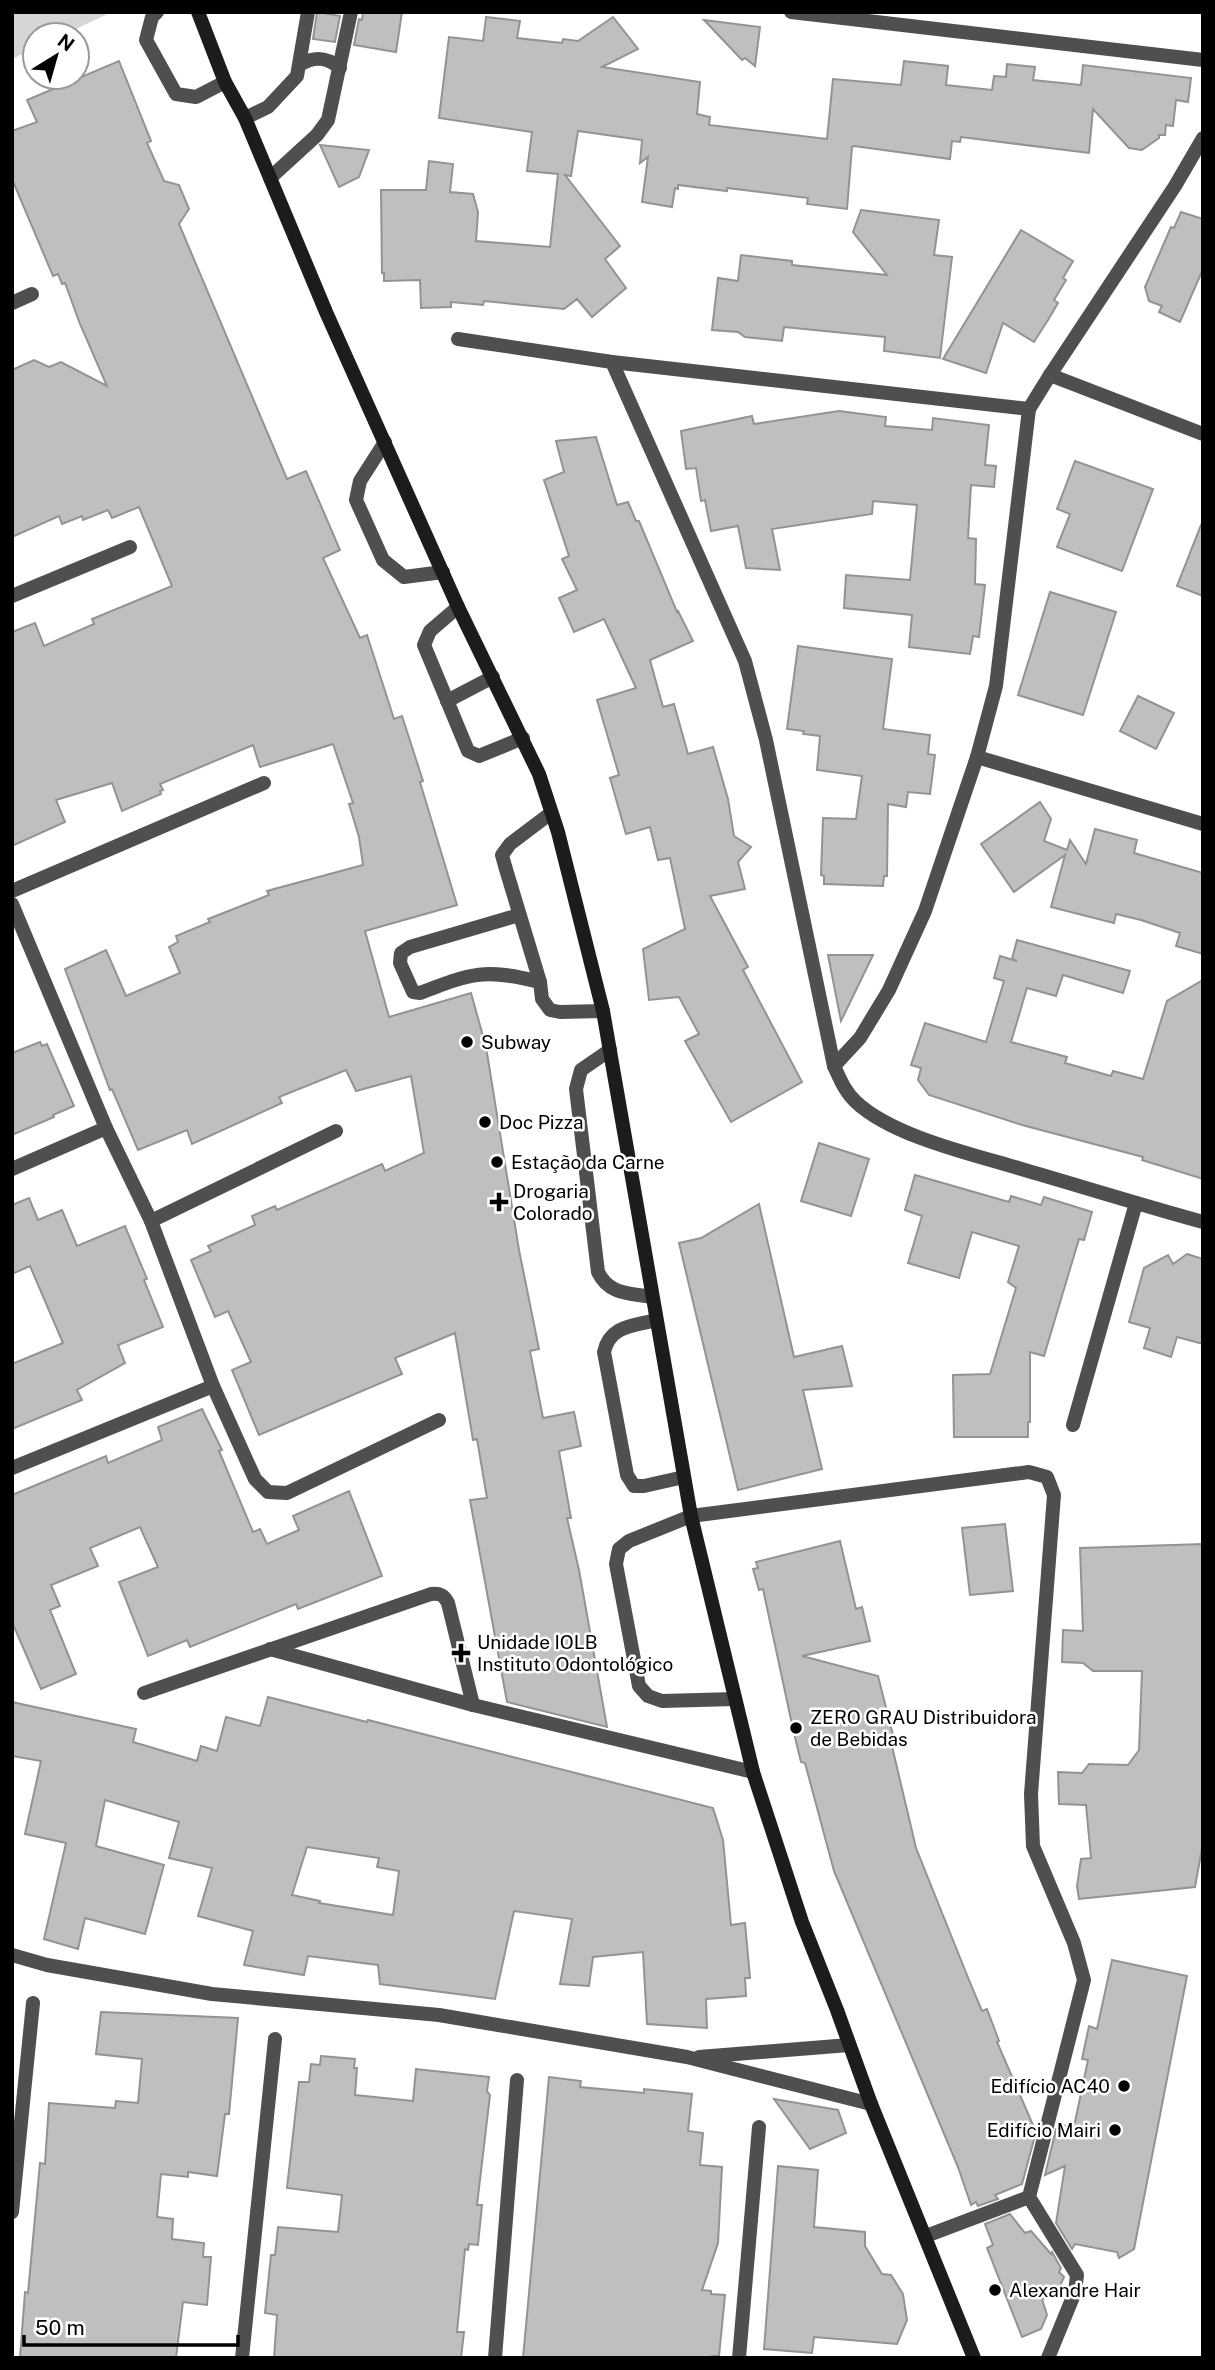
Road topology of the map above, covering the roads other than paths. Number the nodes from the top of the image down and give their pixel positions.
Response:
1 (157, 12) edge
2 (198, 12) edge
3 (308, 12) edge
4 (351, 12) edge
5 (791, 12) edge
6 (1203, 60) edge
7 (301, 64) junction
8 (340, 68) junction
9 (225, 82) junction
10 (245, 118) junction
11 (1203, 138) edge
12 (270, 178) junction
13 (32, 295) dead end
14 (12, 303) edge
15 (458, 339) dead end
16 (612, 362) junction
17 (1050, 375) junction
18 (1029, 409) junction
19 (1203, 434) edge
20 (385, 442) junction
21 (130, 547) dead end
22 (443, 572) junction
23 (12, 596) edge
24 (458, 607) junction
25 (493, 677) junction
26 (447, 701) junction
27 (523, 738) junction
28 (977, 757) junction
29 (264, 783) dead end
30 (551, 813) junction
31 (1203, 824) edge
32 (12, 891) edge
33 (12, 904) edge
34 (519, 915) junction
35 (540, 982) junction
36 (603, 1011) junction
37 (610, 1050) junction
38 (834, 1066) junction
39 (106, 1128) junction
40 (336, 1131) dead end
41 (12, 1169) edge
42 (1136, 1203) junction
43 (151, 1221) junction
44 (1203, 1222) edge
45 (652, 1297) junction
46 (656, 1320) junction
47 (213, 1386) junction
48 (439, 1420) dead end
49 (1073, 1425) dead end
50 (12, 1468) edge
51 (684, 1477) junction
52 (691, 1516) junction
53 (270, 1648) junction
54 (144, 1693) dead end
55 (735, 1699) junction
56 (473, 1704) junction
57 (753, 1772) junction
58 (12, 1955) edge
59 (33, 2004) dead end
60 (275, 2039) dead end
61 (849, 2045) junction
62 (687, 2057) junction
63 (517, 2080) dead end
64 (871, 2104) junction
65 (758, 2127) dead end
66 (1029, 2197) junction
67 (12, 2212) edge
68 (926, 2236) junction
69 (242, 2358) edge
70 (495, 2358) edge
71 (739, 2358) edge
72 (974, 2358) edge
73 (1048, 2358) edge

1 - 9 street
2 - 9 street
3 - 7 street
4 - 8 street
5 - 6 street
7 - 8 street
7 - 10 street
8 - 12 street
9 - 10 street
10 - 12 street
11 - 17 street
12 - 20 street
13 - 14 street
15 - 16 street
16 - 18 street
16 - 38 street
17 - 18 street
17 - 19 street
18 - 28 street
20 - 22 street
20 - 22 street
21 - 23 street
22 - 24 street
24 - 25 street
24 - 26 street
25 - 26 street
25 - 27 street
26 - 27 street
27 - 30 street
28 - 31 street
28 - 38 street
29 - 32 street
30 - 34 street
30 - 36 street
33 - 39 street
34 - 35 street
34 - 35 street
35 - 36 street
36 - 37 street
37 - 45 street
37 - 45 street
38 - 42 street
39 - 41 street
39 - 43 street
40 - 43 street
42 - 44 street
42 - 49 street
43 - 47 street
45 - 46 street
46 - 51 street
46 - 51 street
47 - 48 street
47 - 50 street
51 - 52 street
52 - 55 street
52 - 55 street
52 - 66 street
53 - 54 street
53 - 56 street
53 - 56 street
55 - 57 street
56 - 57 street
57 - 61 street
58 - 62 street
59 - 67 street
60 - 69 street
61 - 62 street
61 - 64 street
62 - 64 street
63 - 70 street
64 - 68 street
65 - 71 street
66 - 68 street
66 - 73 street
68 - 72 street

